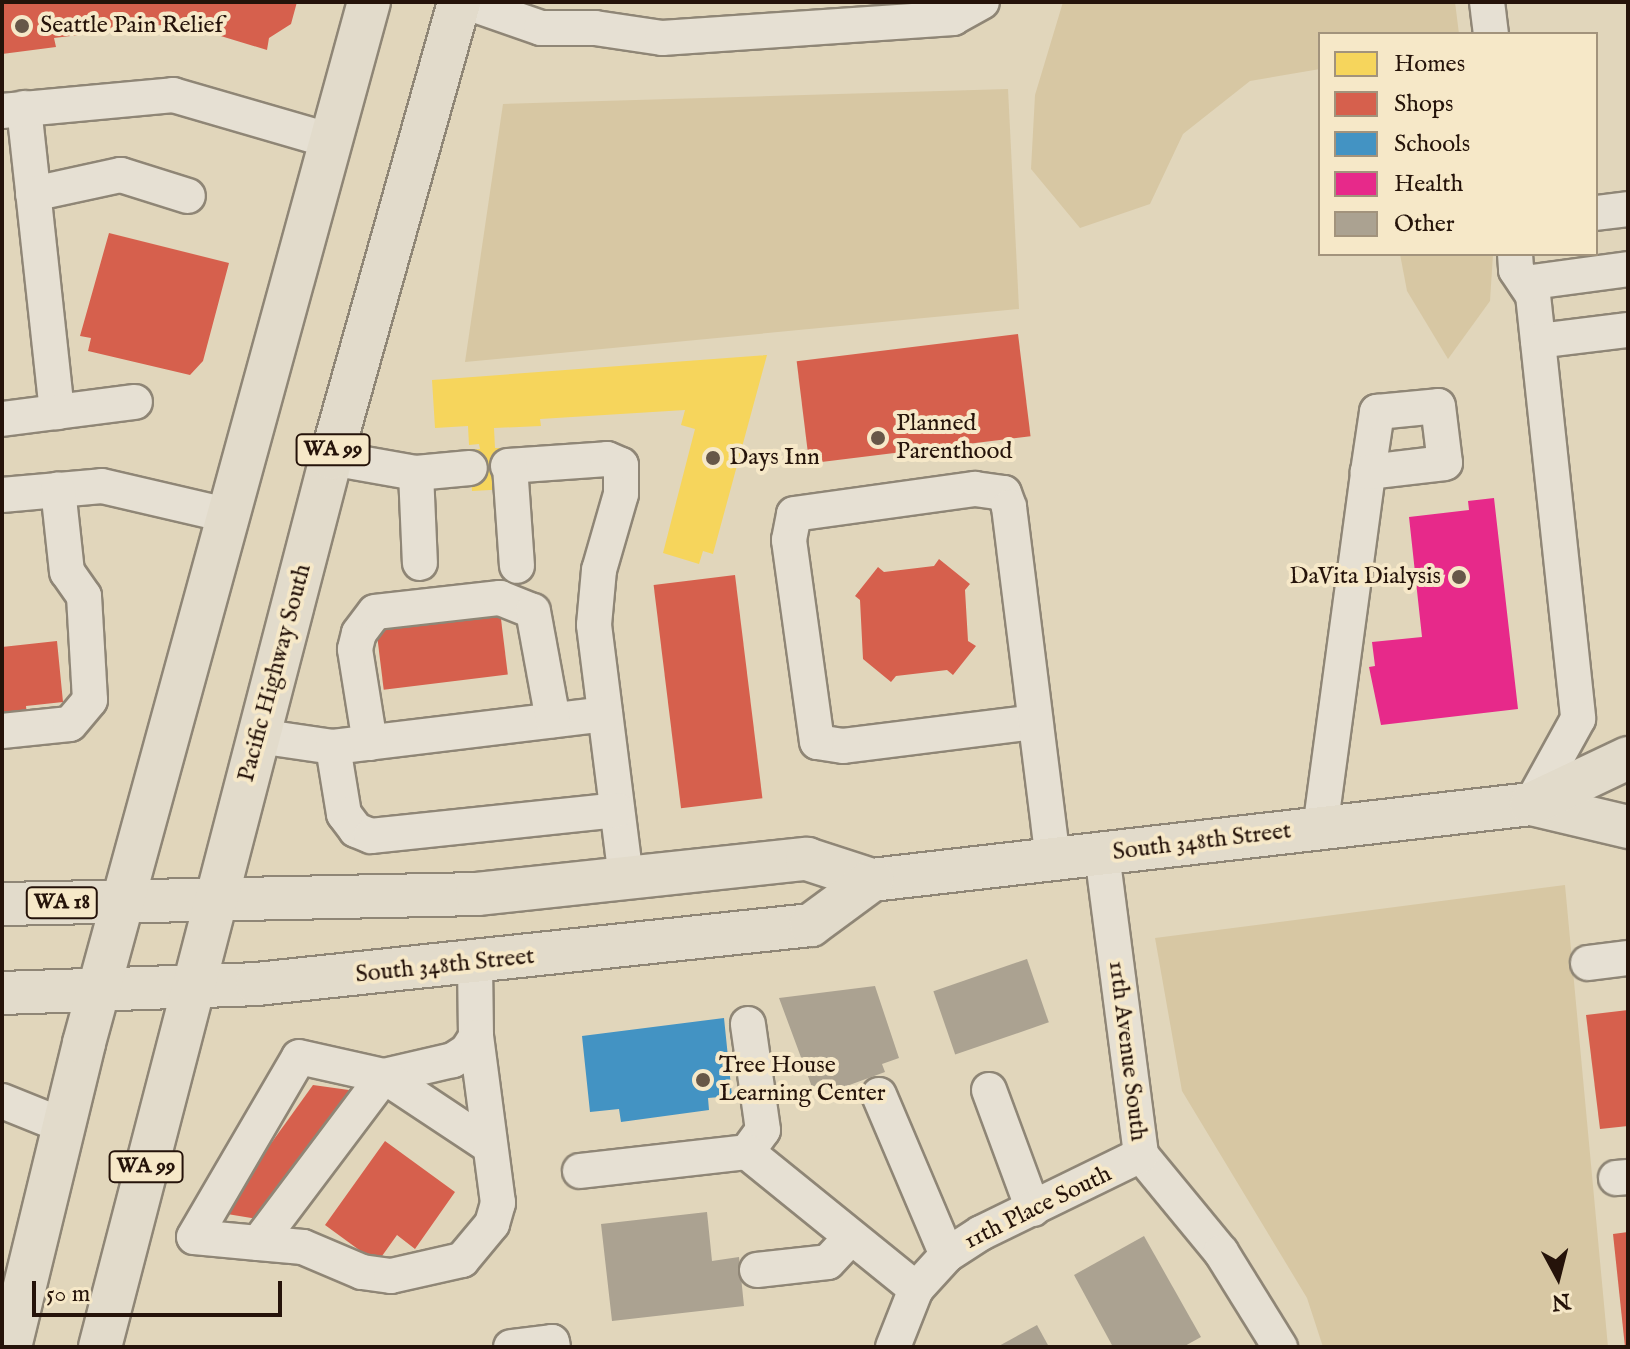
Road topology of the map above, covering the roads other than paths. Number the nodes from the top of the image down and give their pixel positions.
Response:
1 (369, 2) edge
2 (459, 2) edge
3 (466, 2) edge
4 (982, 2) edge
5 (1487, 2) edge
6 (1491, 32) edge
7 (13, 109) edge
8 (328, 140) junction
9 (33, 194) junction
10 (188, 196) dead end
11 (1628, 209) edge
12 (1598, 213) edge
13 (1520, 268) edge
14 (1628, 269) edge
15 (1628, 330) edge
16 (1538, 341) junction
17 (135, 402) dead end
18 (57, 412) junction
19 (2, 419) edge
20 (331, 458) junction
21 (470, 468) dead end
22 (1368, 472) dead end
23 (416, 473) junction
24 (58, 489) junction
25 (2, 495) edge
26 (227, 515) junction
27 (420, 563) dead end
28 (517, 566) dead end
29 (605, 714) junction
30 (553, 720) junction
31 (1035, 722) junction
32 (2, 731) edge
33 (258, 736) junction
34 (370, 743) junction
35 (333, 747) junction
36 (1628, 758) edge
37 (1531, 804) junction
38 (617, 810) junction
39 (1628, 827) edge
40 (1320, 829) junction
41 (1102, 854) junction
42 (1053, 859) junction
43 (626, 879) junction
44 (872, 880) junction
45 (215, 900) junction
46 (123, 901) junction
47 (2, 904) edge
48 (1628, 958) edge
49 (1588, 963) dead end
50 (475, 964) junction
51 (192, 987) junction
52 (99, 990) junction
53 (2, 993) edge
54 (748, 1024) dead end
55 (476, 1037) junction
56 (384, 1076) junction
57 (989, 1090) dead end
58 (879, 1095) dead end
59 (2, 1101) edge
60 (64, 1126) junction
61 (488, 1145) junction
62 (747, 1152) junction
63 (1141, 1155) junction
64 (580, 1171) dead end
65 (1033, 1209) junction
66 (851, 1237) junction
67 (258, 1243) junction
68 (947, 1255) junction
69 (757, 1270) dead end
70 (916, 1289) junction
71 (13, 1295) edge
72 (10, 1347) edge
73 (100, 1347) edge
74 (511, 1347) edge
75 (553, 1347) edge
76 (893, 1347) edge
77 (1280, 1347) edge

1 - 8 main road
2 - 20 main road, Pacific Highway South / WA 99
3 - 4 lane
5 - 6 lane
7 - 8 lane
7 - 9 lane
8 - 26 main road
9 - 10 lane
9 - 18 lane
11 - 12 lane
13 - 14 lane
13 - 16 lane
15 - 16 lane
16 - 37 lane
17 - 18 lane
18 - 19 lane
20 - 23 lane
20 - 33 main road, Pacific Highway South / WA 99
21 - 23 lane
22 - 40 lane
23 - 27 lane
24 - 25 lane
24 - 26 lane
24 - 32 lane
26 - 46 main road
28 - 29 lane
29 - 30 lane
29 - 38 lane
30 - 34 lane
30 - 34 lane
31 - 31 lane
31 - 42 lane
33 - 35 lane
33 - 45 main road, Pacific Highway South / WA 99
34 - 35 lane
35 - 38 lane
36 - 37 main road, South 348th Street
37 - 39 main road, South 348th Street
37 - 40 main road, South 348th Street
38 - 43 lane
40 - 41 main road, South 348th Street
41 - 42 main road, South 348th Street
41 - 63 lane, 11th Avenue South
42 - 44 main road, South 348th Street
43 - 44 main road, South 348th Street
43 - 45 main road, South 348th Street
44 - 50 main road, South 348th Street
45 - 46 main road, South 348th Street / WA 18
45 - 51 main road, Pacific Highway South
46 - 47 main road, South 348th Street / WA 18
46 - 52 main road
48 - 49 lane
50 - 51 main road, South 348th Street
50 - 55 lane
51 - 52 main road, South 348th Street
51 - 73 main road, Pacific Highway South / WA 99
52 - 53 main road, South 348th Street
52 - 60 main road
54 - 62 lane
55 - 56 lane
55 - 61 lane
56 - 61 lane
56 - 67 lane
56 - 67 lane
57 - 65 lane
58 - 68 lane
59 - 60 lane
60 - 71 main road
61 - 67 lane
62 - 64 lane
62 - 66 lane
63 - 65 lane, 11th Place South
63 - 77 lane, 11th Avenue South
65 - 68 lane, 11th Place South
66 - 69 lane
66 - 70 lane
68 - 70 lane, 11th Place South
70 - 76 lane, 11th Place South
71 - 72 main road
74 - 75 lane

